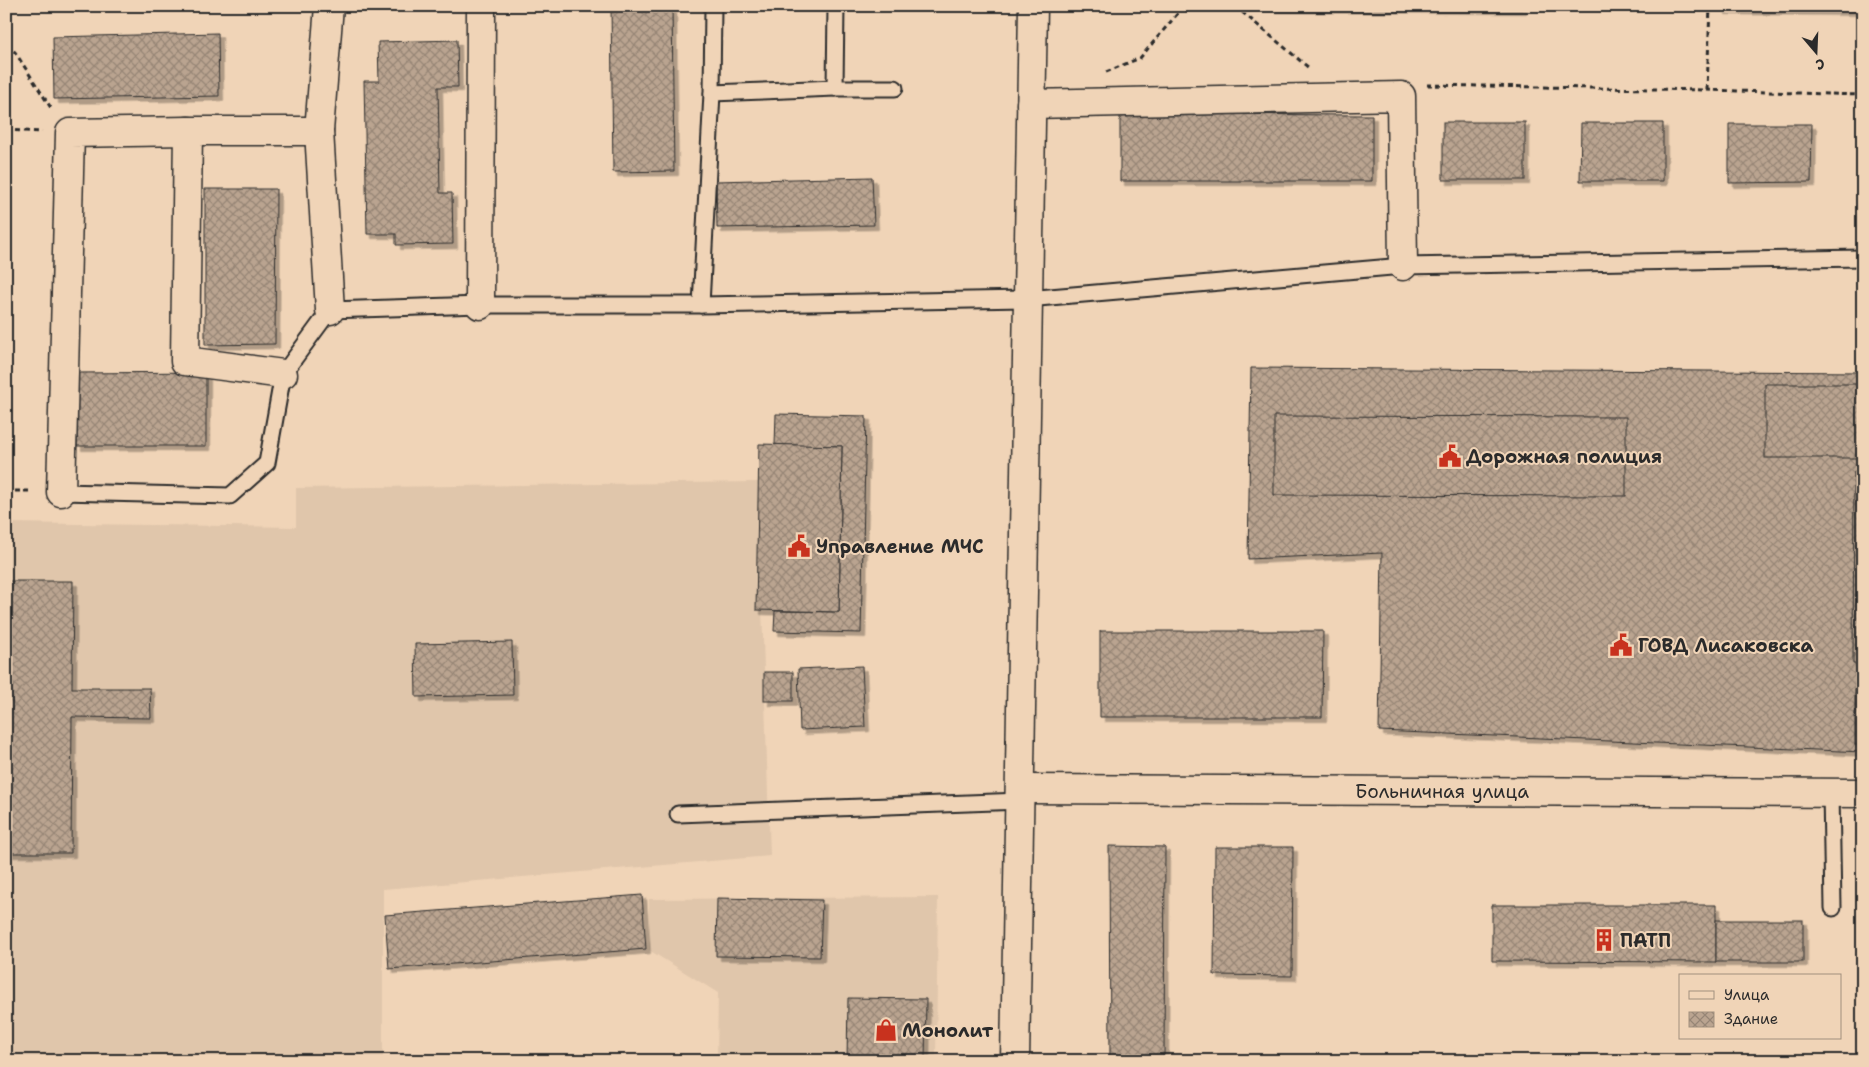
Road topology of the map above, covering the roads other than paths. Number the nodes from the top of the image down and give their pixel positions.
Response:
1 (329, 6) edge
2 (482, 6) edge
3 (713, 6) edge
4 (836, 6) edge
5 (1033, 6) edge
6 (835, 88) junction
7 (895, 88) dead end
8 (712, 93) junction
9 (1031, 104) junction
10 (188, 131) junction
11 (319, 131) junction
12 (1863, 258) edge
13 (1403, 266) junction
14 (1027, 299) junction
15 (480, 305) junction
16 (701, 305) junction
17 (330, 310) junction
18 (283, 374) junction
19 (60, 492) joint
20 (1831, 792) junction
21 (1863, 793) edge
22 (1021, 795) junction
23 (678, 814) dead end
24 (1833, 908) dead end
25 (1015, 1061) edge

1 - 11 street
2 - 15 street
3 - 8 lane
4 - 6 lane
5 - 9 street
6 - 7 lane
6 - 8 lane
8 - 16 lane
9 - 13 street
9 - 14 street
10 - 11 street
10 - 18 street
10 - 19 street
11 - 17 street
12 - 13 lane
13 - 14 lane
14 - 16 lane
14 - 22 street
15 - 16 lane
15 - 17 lane
17 - 18 lane
18 - 19 lane
20 - 21 street, Больничная улица
20 - 22 street, Больничная улица
20 - 24 lane
22 - 23 lane
22 - 25 street

